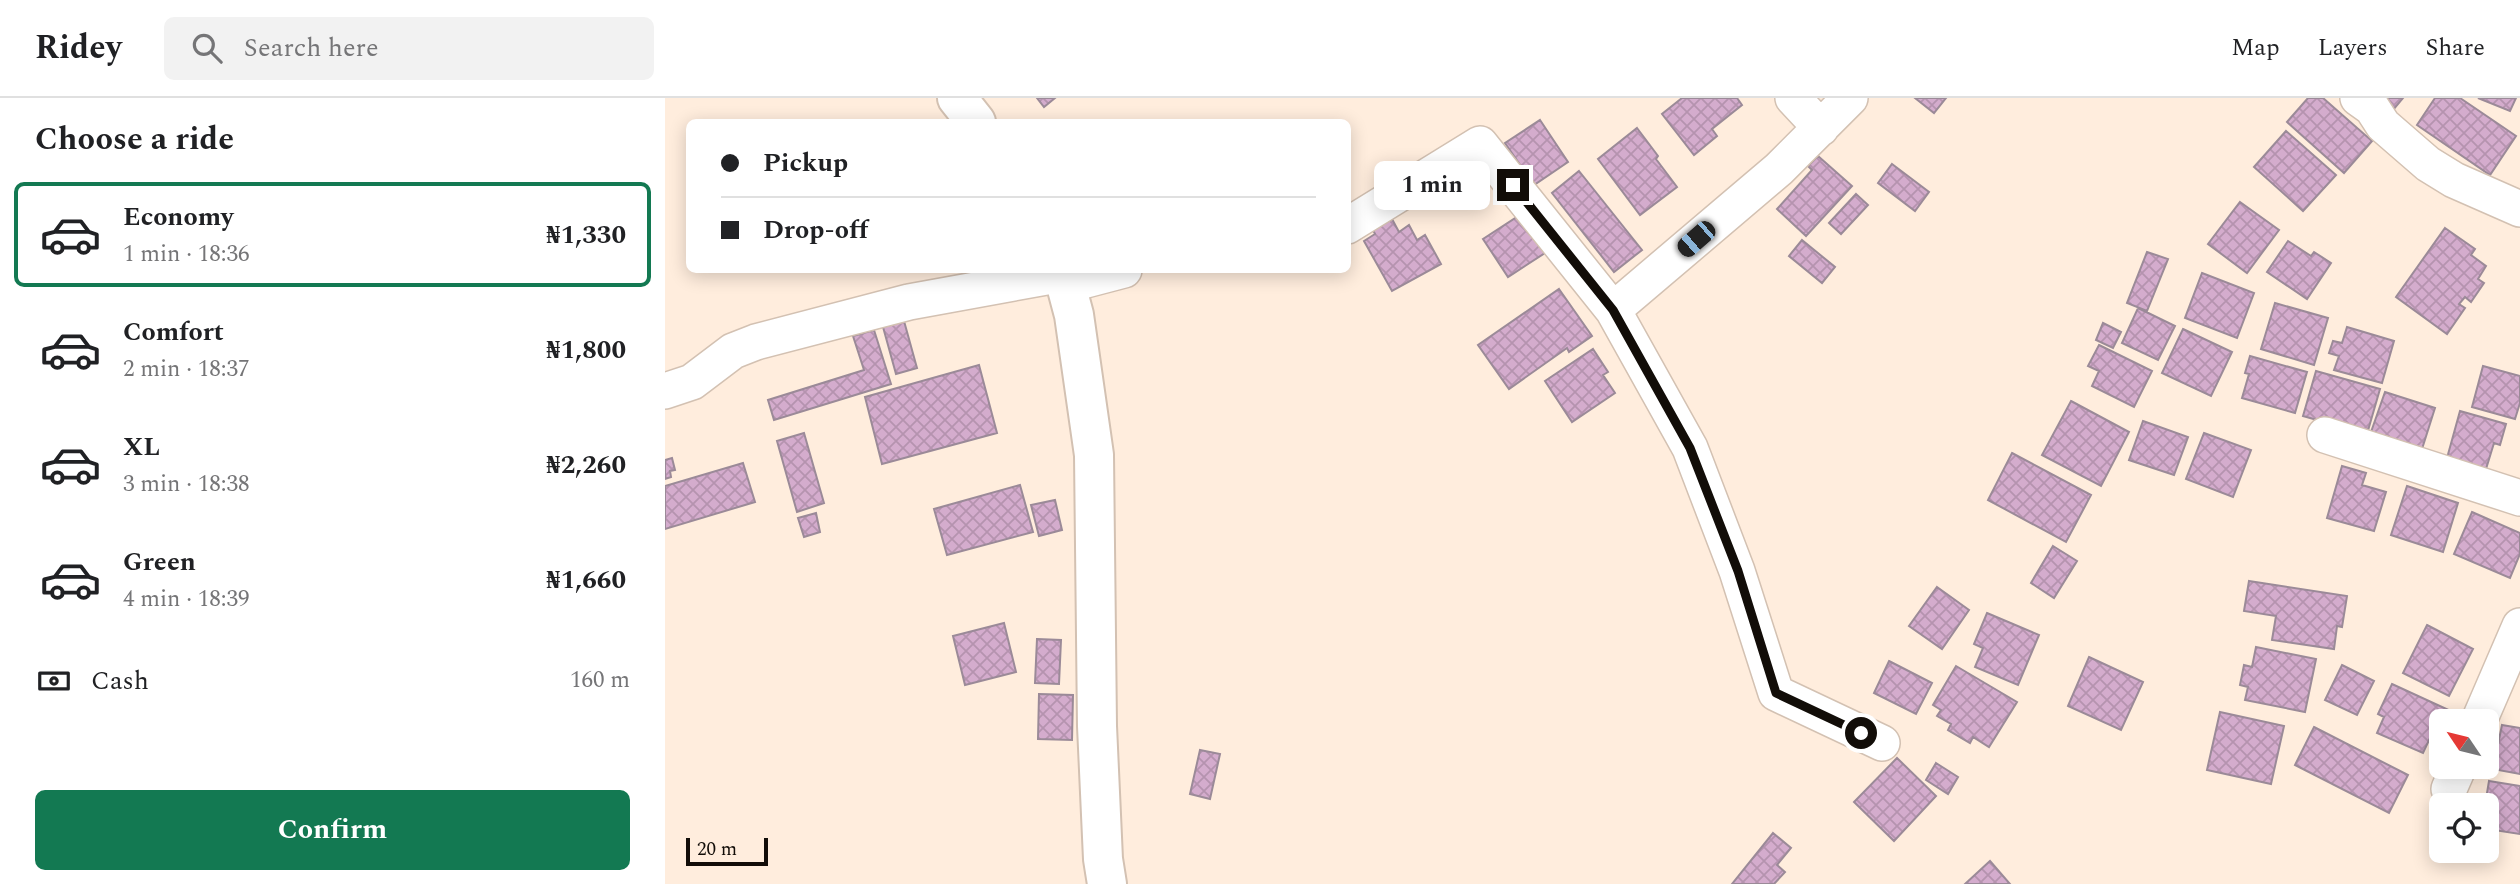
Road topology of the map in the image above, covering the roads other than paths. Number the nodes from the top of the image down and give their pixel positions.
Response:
1 (957, 98) edge
2 (1793, 98) edge
3 (1850, 98) edge
4 (2358, 98) edge
5 (974, 119) edge
6 (1821, 128) junction
7 (2520, 209) edge
8 (1351, 224) edge
9 (1094, 273) edge
10 (1064, 276) edge
11 (1613, 310) junction
12 (665, 391) edge
13 (2325, 435) dead end
14 (2520, 498) edge
15 (2520, 626) edge
16 (2484, 709) edge
17 (1882, 743) dead end
18 (1107, 884) edge

1 - 5 main road
2 - 6 street
3 - 6 street
4 - 7 street
6 - 11 street
8 - 11 street
9 - 10 street
10 - 12 street
10 - 18 main road
11 - 17 street
13 - 14 street
15 - 16 street

